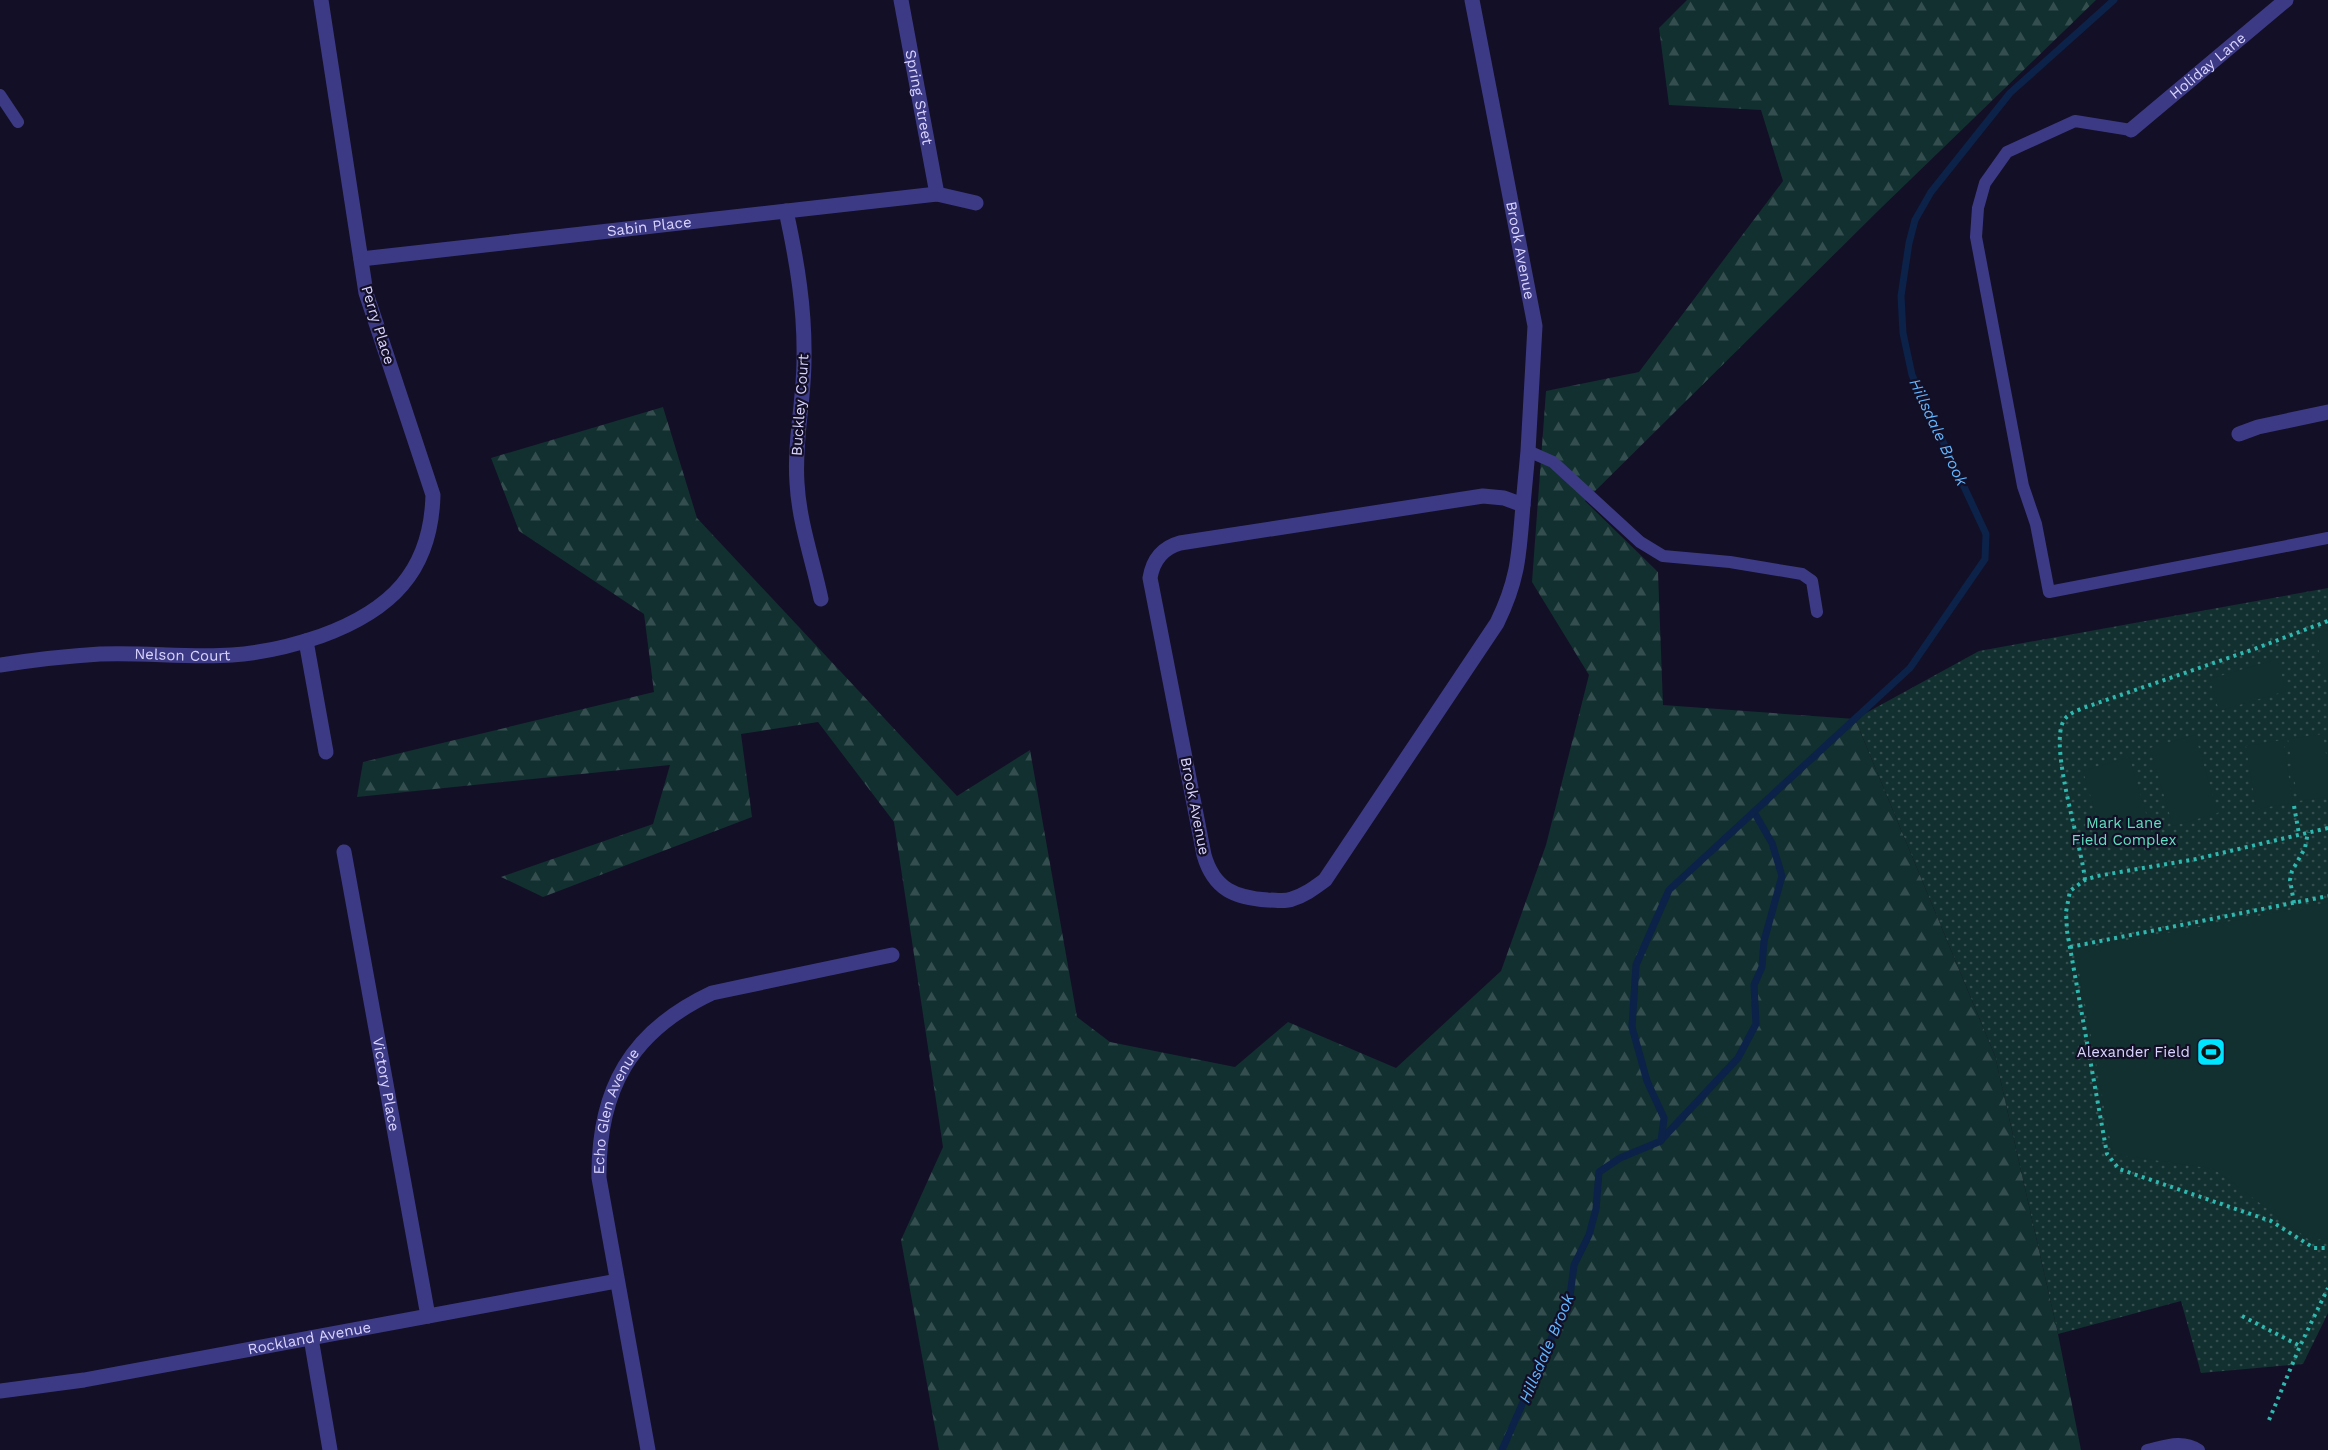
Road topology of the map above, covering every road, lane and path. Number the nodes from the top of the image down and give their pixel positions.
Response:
1 (321, 0) edge
2 (901, 0) edge
3 (1472, 0) edge
4 (2286, 0) edge
5 (0, 95) edge
6 (18, 122) dead end
7 (2131, 130) joint
8 (937, 194) junction
9 (976, 203) dead end
10 (786, 211) junction
11 (361, 259) junction
12 (2328, 412) edge
13 (2239, 434) dead end
14 (1528, 451) junction
15 (1523, 505) junction
16 (2328, 538) edge
17 (821, 599) dead end
18 (1817, 612) dead end
19 (360, 620) joint
20 (2328, 621) edge
21 (306, 641) junction
22 (0, 665) edge
23 (326, 752) dead end
24 (2294, 806) dead end
25 (2328, 828) edge
26 (2308, 832) junction
27 (2298, 834) junction
28 (344, 852) dead end
29 (2085, 880) junction
30 (2328, 896) edge
31 (2294, 903) junction
32 (2069, 947) junction
33 (892, 955) dead end
34 (2328, 1248) edge
35 (617, 1281) junction
36 (2328, 1288) edge
37 (428, 1316) junction
38 (2242, 1316) dead end
39 (311, 1338) junction
40 (2300, 1346) junction
41 (0, 1391) edge
42 (2269, 1419) dead end
43 (330, 1450) edge
44 (648, 1450) edge
45 (2147, 1450) edge
46 (2199, 1450) edge

1 - 11 street, Perry Place
2 - 8 street, Spring Street
3 - 14 street, Brook Avenue
4 - 7 street, Holiday Lane
5 - 6 lane
7 - 16 lane
8 - 9 street
8 - 10 street, Sabin Place
10 - 11 street, Sabin Place
10 - 17 street, Buckley Court
11 - 19 street, Perry Place
12 - 13 street
14 - 15 street, Brook Avenue
14 - 18 lane
15 - 15 street, Brook Avenue
19 - 21 street, Nelson Court
20 - 29 path
21 - 22 street, Nelson Court
21 - 23 street
24 - 27 path
25 - 26 path
26 - 27 path
26 - 31 path
27 - 29 path
28 - 37 street, Victory Place
29 - 32 path
30 - 31 path
31 - 32 path
32 - 34 path
33 - 35 street, Echo Glen Avenue
35 - 37 street, Rockland Avenue
35 - 44 street, Echo Glen Avenue
36 - 40 path
37 - 39 street, Rockland Avenue
38 - 40 path
39 - 41 street, Rockland Avenue
39 - 43 street
40 - 42 path
45 - 46 lane

